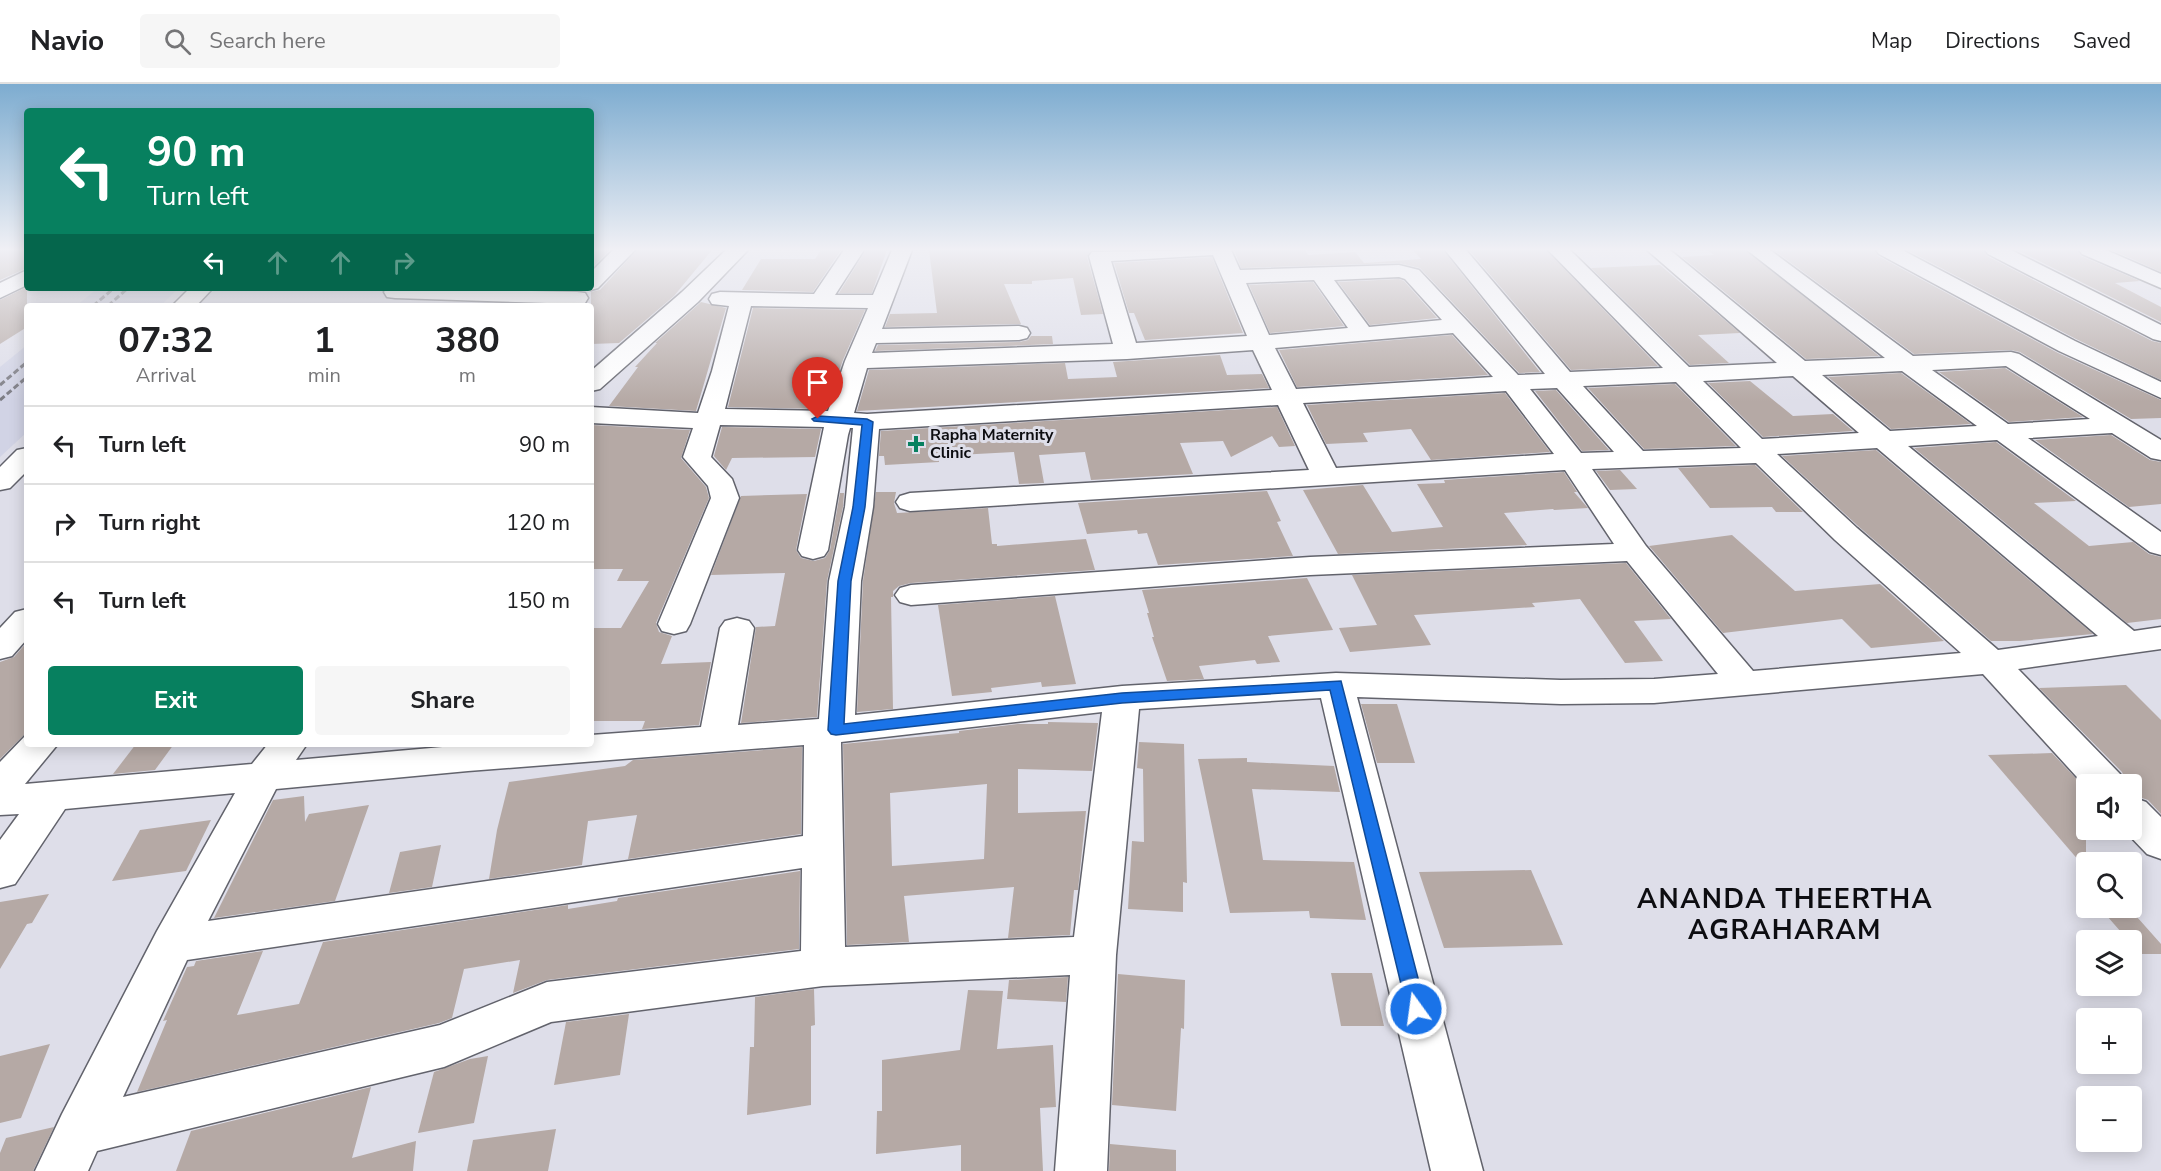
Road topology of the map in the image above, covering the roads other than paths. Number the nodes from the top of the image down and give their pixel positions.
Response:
1 (741, 300) edge
2 (686, 301) edge
3 (798, 301) edge
4 (820, 301) joint
5 (1112, 301) edge
6 (1242, 301) edge
7 (1339, 301) edge
8 (1439, 301) edge
9 (1497, 301) edge
10 (1609, 301) edge
11 (1717, 301) edge
12 (1824, 301) edge
13 (1982, 301) edge
14 (2095, 301) edge
15 (883, 302) joint
16 (1461, 325) junction
17 (1019, 333) dead end
18 (2161, 334) edge
19 (1364, 335) junction
20 (867, 336) junction
21 (1261, 343) junction
22 (1127, 352) junction
23 (2080, 352) junction
24 (2011, 359) junction
25 (594, 361) edge
26 (619, 361) junction
27 (857, 361) junction
28 (1909, 365) junction
29 (1798, 369) junction
30 (1684, 375) junction
31 (1563, 380) junction
32 (594, 382) edge
33 (1513, 384) junction
34 (2161, 391) edge
35 (1288, 397) junction
36 (594, 416) edge
37 (711, 419) junction
38 (853, 421) junction
39 (2117, 425) junction
40 (2002, 432) junction
41 (1882, 440) junction
42 (1759, 451) junction
43 (2161, 452) edge
44 (1636, 459) junction
45 (1573, 461) junction
46 (1326, 476) junction
47 (910, 502) dead end
48 (2161, 546) edge
49 (813, 550) dead end
50 (1635, 552) junction
51 (910, 596) dead end
52 (24, 623) edge
53 (674, 624) dead end
54 (737, 628) dead end
55 (2150, 643) edge
56 (0, 648) edge
57 (1991, 662) junction
58 (1745, 684) junction
59 (1336, 685) junction
60 (1122, 698) junction
61 (829, 731) junction
62 (717, 739) junction
63 (594, 745) edge
64 (36, 747) edge
65 (554, 747) edge
66 (472, 751) edge
67 (276, 760) edge
68 (2097, 774) edge
69 (0, 787) edge
70 (53, 796) junction
71 (0, 801) edge
72 (2142, 823) edge
73 (2161, 843) edge
74 (822, 849) junction
75 (0, 872) edge
76 (174, 944) junction
77 (1094, 955) junction
78 (823, 967) junction
79 (80, 1131) junction
80 (61, 1171) edge
81 (1081, 1171) edge
82 (1457, 1171) edge

1 - 37 street
2 - 26 street
3 - 4 street
4 - 15 street
5 - 22 street
6 - 21 street
7 - 19 street
8 - 16 street
9 - 31 street
10 - 30 street
11 - 29 street
12 - 28 street
13 - 23 street
14 - 18 street
15 - 20 street
16 - 19 street
16 - 33 street
17 - 20 street
19 - 21 street
20 - 27 street
21 - 22 street
21 - 35 street
22 - 27 street
23 - 24 street
23 - 34 street
24 - 28 street
24 - 39 street
25 - 26 street
26 - 32 street
27 - 38 street
28 - 29 street
28 - 40 street
29 - 30 street
29 - 41 street
30 - 31 street
30 - 42 street
31 - 33 street
31 - 44 street
33 - 35 street
33 - 45 street
35 - 38 street
35 - 46 street
36 - 37 street
37 - 38 street
37 - 53 street
38 - 49 street
38 - 61 street
39 - 40 street
39 - 43 street
40 - 41 street
40 - 48 street
41 - 42 street
41 - 55 street
42 - 44 street
42 - 57 street
44 - 45 street
45 - 46 street
45 - 50 street
46 - 47 street
50 - 51 street
50 - 58 street
52 - 56 street
54 - 62 street
55 - 57 street
57 - 58 street
57 - 68 street
58 - 59 street
59 - 60 street
59 - 82 street
60 - 61 street
60 - 77 street
61 - 62 street
61 - 74 street
62 - 63 street
64 - 69 street
65 - 66 street
66 - 67 street
67 - 70 street
67 - 76 street
70 - 71 street
70 - 75 street
72 - 73 street
74 - 76 street
74 - 78 street
76 - 79 street
77 - 78 street
77 - 81 street
78 - 79 street
79 - 80 street

